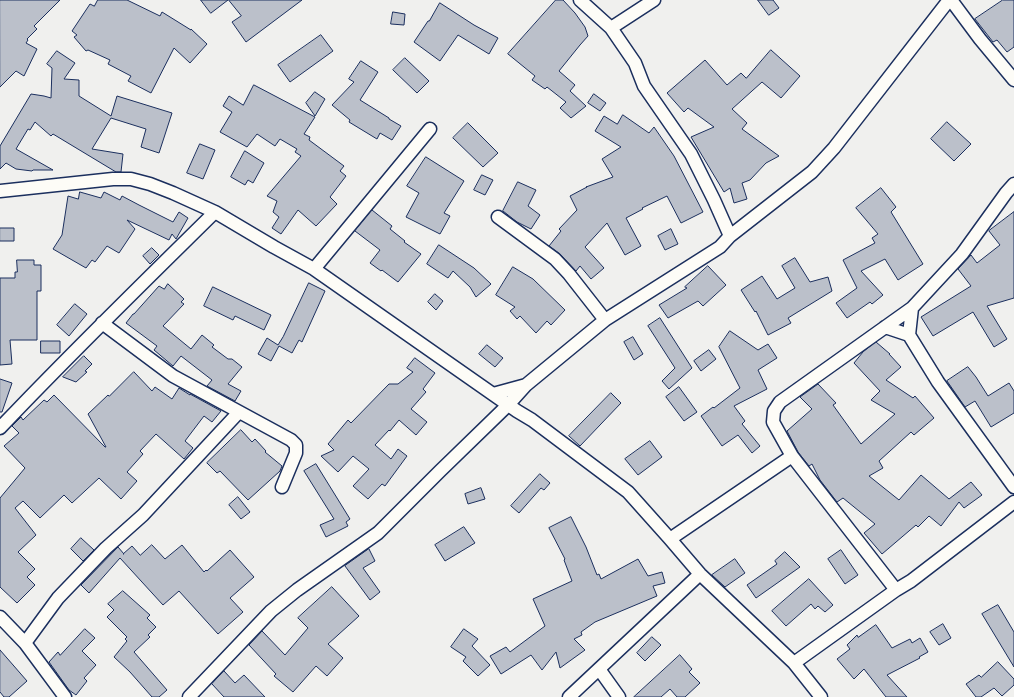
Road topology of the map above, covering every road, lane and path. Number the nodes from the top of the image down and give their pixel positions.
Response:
1 (580, 0) edge
2 (654, 0) edge
3 (950, 0) edge
4 (611, 28) junction
5 (1014, 80) edge
6 (430, 129) dead end
7 (1014, 184) edge
8 (0, 191) edge
9 (215, 212) junction
10 (498, 217) dead end
11 (730, 236) junction
12 (314, 269) junction
13 (912, 308) junction
14 (605, 320) junction
15 (102, 323) junction
16 (885, 327) junction
17 (909, 335) junction
18 (526, 385) junction
19 (493, 394) junction
20 (508, 405) junction
21 (239, 412) junction
22 (0, 428) edge
23 (792, 456) junction
24 (282, 487) dead end
25 (1014, 487) edge
26 (1014, 502) edge
27 (670, 539) junction
28 (700, 574) junction
29 (896, 590) junction
30 (0, 617) edge
31 (25, 643) junction
32 (794, 663) junction
33 (599, 669) junction
34 (65, 697) edge
35 (189, 697) edge
36 (569, 697) edge
37 (619, 697) edge
38 (821, 697) edge

1 - 4 street
2 - 4 street
3 - 5 street
3 - 11 street
4 - 11 street
6 - 12 street
7 - 13 street
8 - 9 street
9 - 12 street
9 - 15 street
10 - 14 street
11 - 14 street
12 - 19 street
13 - 16 street
13 - 17 street
14 - 18 street
15 - 21 street
15 - 22 street
16 - 17 street
16 - 23 street
17 - 25 street
18 - 19 street
18 - 20 street
19 - 20 street
20 - 27 street
20 - 35 street
21 - 24 street
21 - 31 street
23 - 27 street
23 - 29 street
26 - 29 street
27 - 28 street
28 - 32 street
28 - 33 street
29 - 32 street
30 - 31 street
31 - 34 street
32 - 38 street
33 - 36 street
33 - 37 street

